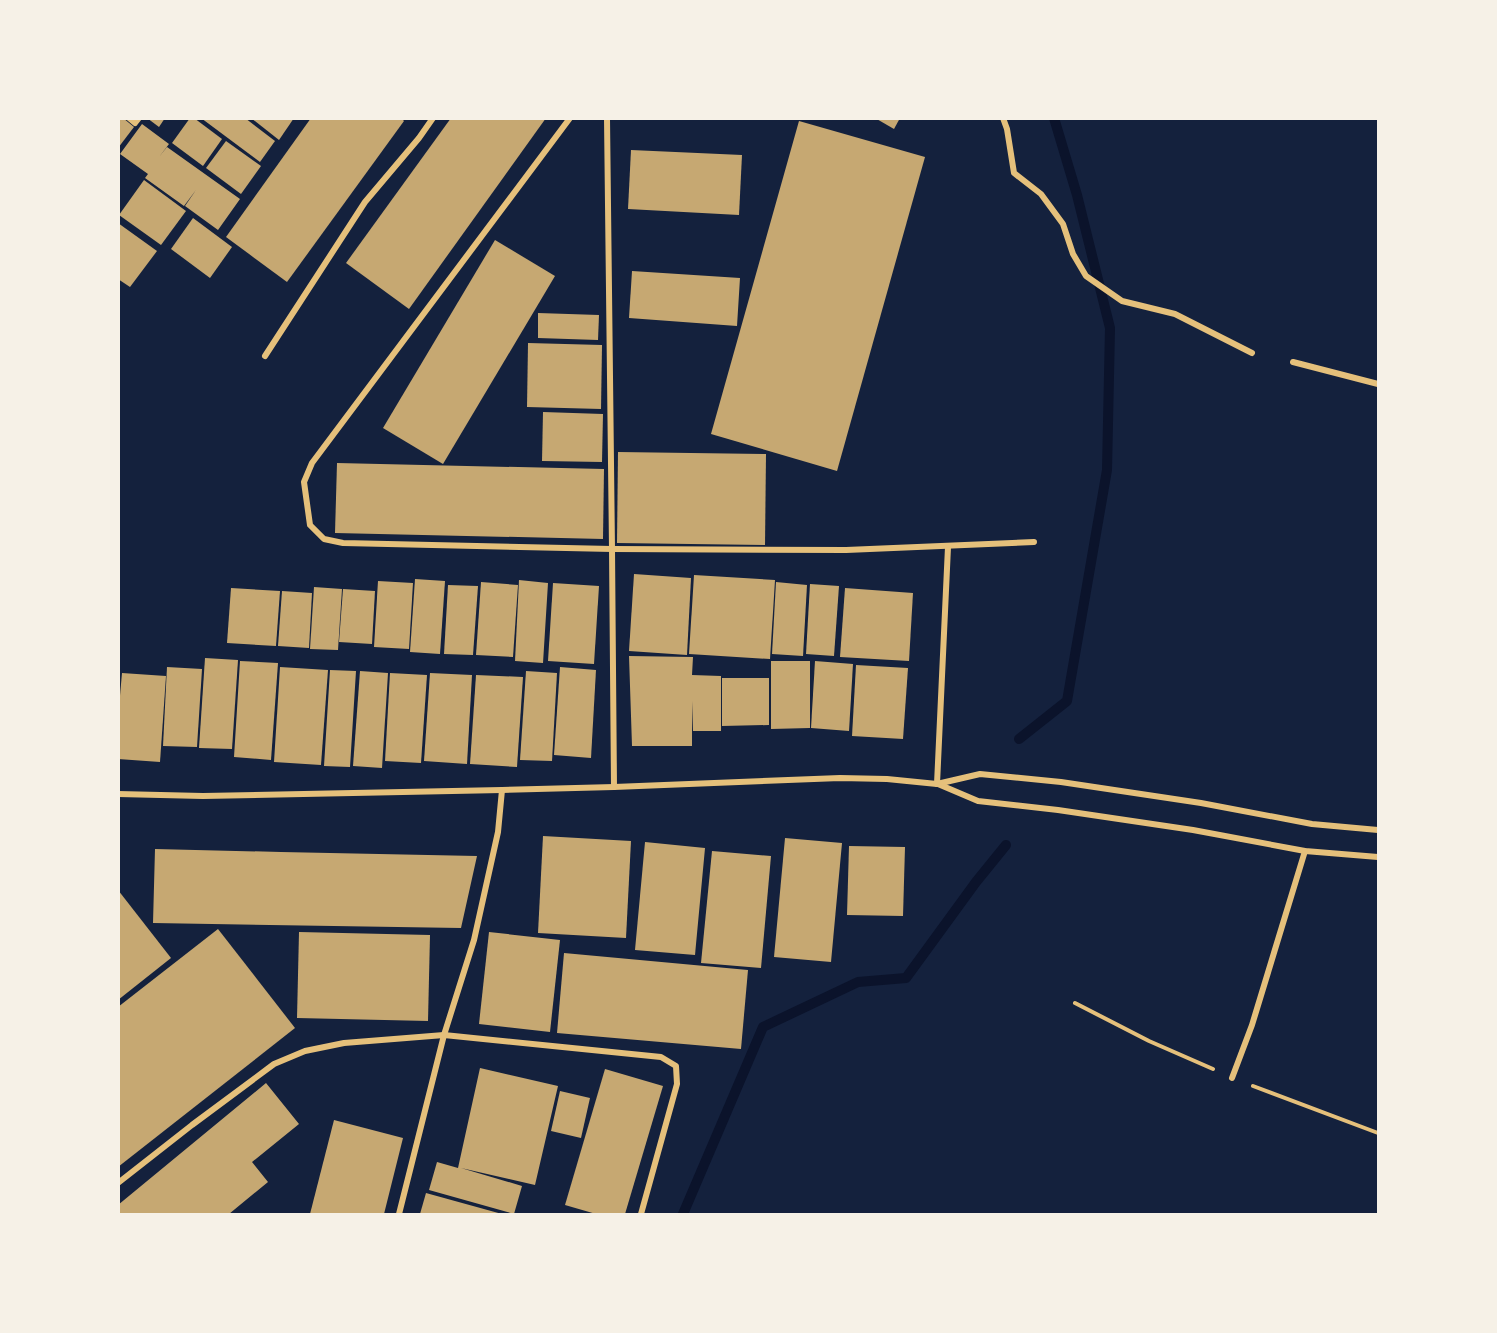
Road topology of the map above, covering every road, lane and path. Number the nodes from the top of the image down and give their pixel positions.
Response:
1 (129, 118) edge
2 (139, 118) edge
3 (433, 118) edge
4 (570, 118) edge
5 (607, 118) edge
6 (1003, 118) edge
7 (1251, 353) dead end
8 (265, 356) dead end
9 (1293, 362) dead end
10 (1378, 384) edge
11 (1034, 542) dead end
12 (948, 547) junction
13 (612, 549) junction
14 (937, 784) junction
15 (614, 788) junction
16 (502, 790) junction
17 (118, 794) edge
18 (1378, 830) edge
19 (1305, 851) junction
20 (1378, 857) edge
21 (444, 1035) junction
22 (1232, 1078) dead end
23 (118, 1183) edge
24 (399, 1215) edge
25 (641, 1215) edge

1 - 2 street
3 - 8 street
4 - 13 street
5 - 13 street
6 - 7 street
9 - 10 street
11 - 12 street
12 - 13 street
12 - 14 street
13 - 15 street
14 - 15 street
14 - 18 street
14 - 19 street
15 - 16 street
16 - 17 street
16 - 21 street
19 - 20 street
19 - 22 street
21 - 23 street
21 - 24 street
21 - 25 street

